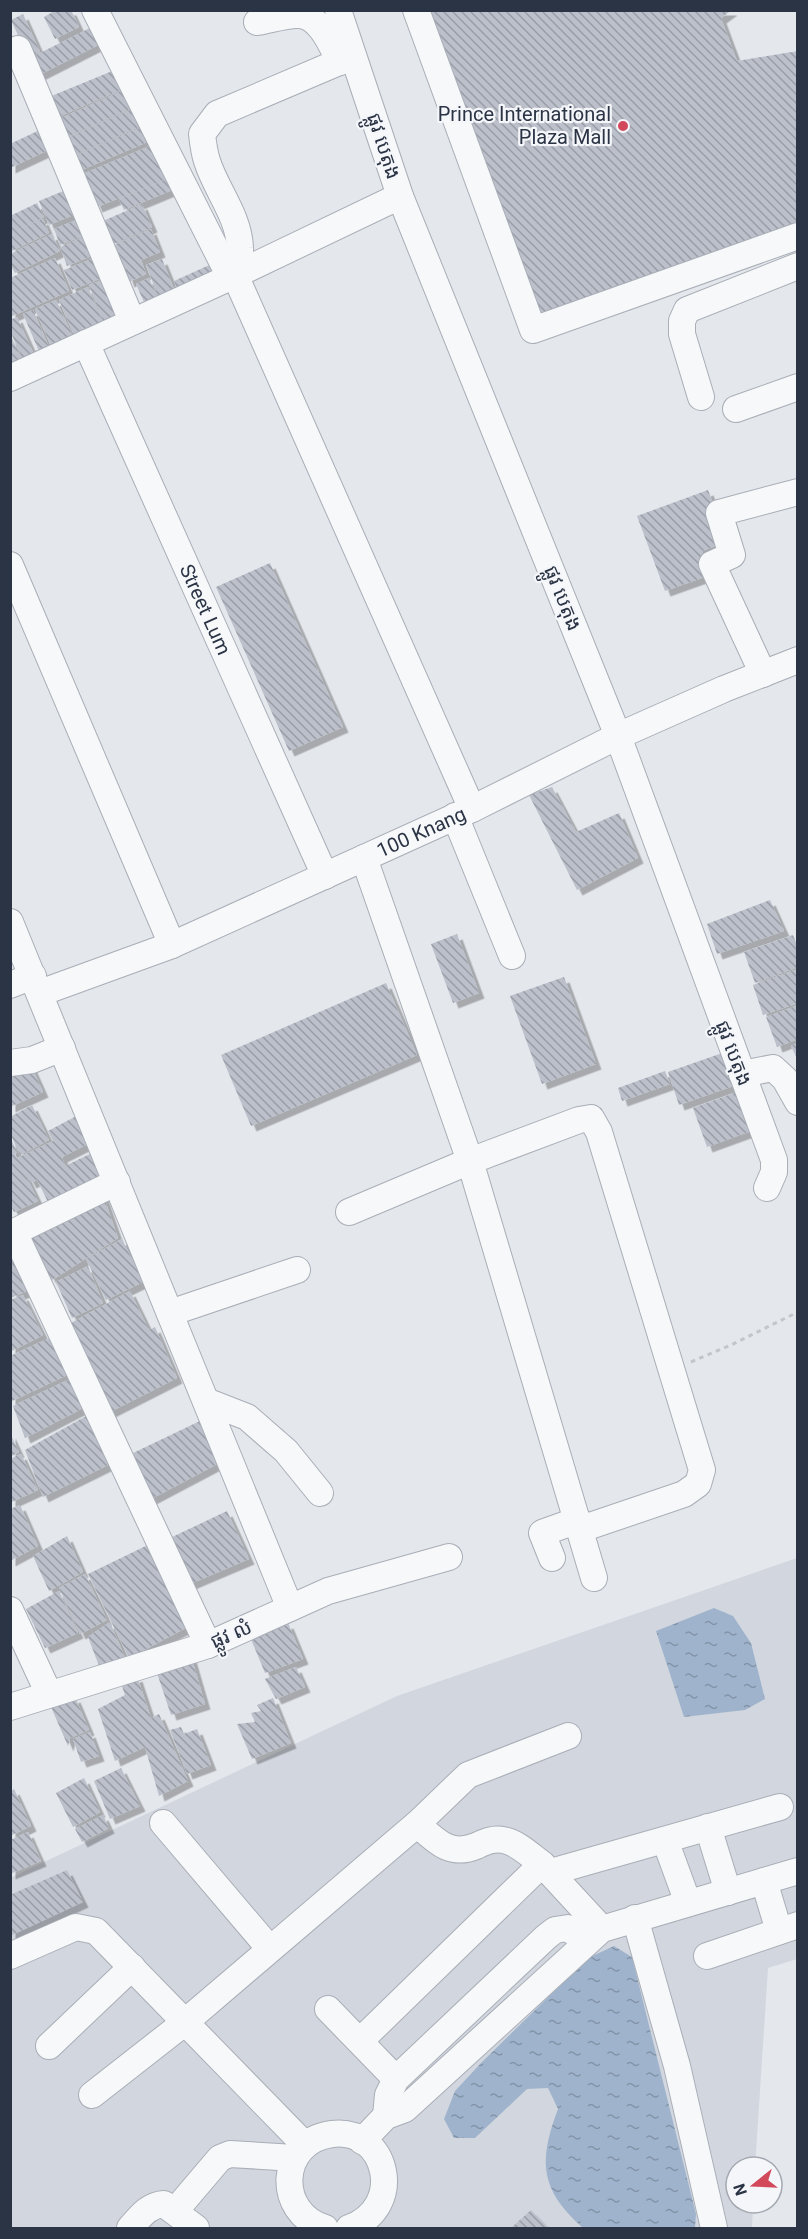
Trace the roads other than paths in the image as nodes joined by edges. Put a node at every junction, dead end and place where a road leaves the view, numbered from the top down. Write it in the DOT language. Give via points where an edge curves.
graph roads {
  1 [pos="95,10"];
  2 [pos="338,10"];
  3 [pos="416,10"];
  4 [pos="257,22"];
  5 [pos="18,49"];
  6 [pos="347,59"];
  7 [pos="400,196"];
  8 [pos="798,236"];
  9 [pos="798,266"];
  10 [pos="233,276"];
  11 [pos="132,321"];
  12 [pos="86,343"];
  13 [pos="10,378"];
  14 [pos="798,387"];
  15 [pos="701,397"];
  16 [pos="736,409"];
  17 [pos="798,492"];
  18 [pos="10,566"];
  19 [pos="798,660"];
  20 [pos="763,674"];
  21 [pos="618,736"];
  22 [pos="464,813"];
  23 [pos="364,858"];
  24 [pos="325,876"];
  25 [pos="10,922"];
  26 [pos="172,945"];
  27 [pos="512,956"];
  28 [pos="28,985"];
  29 [pos="62,1048"];
  30 [pos="10,1063"];
  31 [pos="742,1074"];
  32 [pos="798,1102"];
  33 [pos="470,1161"];
  34 [pos="117,1182"];
  35 [pos="767,1188"];
  36 [pos="349,1212"];
  37 [pos="12,1233"];
  38 [pos="297,1270"];
  39 [pos="170,1313"];
  40 [pos="206,1401"];
  41 [pos="320,1493"];
  42 [pos="580,1524"];
  43 [pos="449,1557"];
  44 [pos="552,1558"];
  45 [pos="594,1578"];
  46 [pos="290,1608"];
  47 [pos="10,1610"];
  48 [pos="208,1645"];
  49 [pos="49,1694"];
  50 [pos="10,1707"];
  51 [pos="568,1736"];
  52 [pos="780,1807"];
  53 [pos="163,1823"];
  54 [pos="417,1824"];
  55 [pos="708,1827"];
  56 [pos="665,1839"];
  57 [pos="547,1868"];
  58 [pos="798,1871"];
  59 [pos="764,1881"];
  60 [pos="729,1892"];
  61 [pos="687,1903"];
  62 [pos="635,1918"];
  63 [pos="788,1928"];
  64 [pos="594,1935"];
  65 [pos="270,1949"];
  66 [pos="10,1956"];
  67 [pos="707,1956"];
  68 [pos="132,1967"];
  69 [pos="328,2009"];
  70 [pos="184,2023"];
  71 [pos="360,2041"];
  72 [pos="49,2046"];
  73 [pos="396,2079"];
  74 [pos="92,2095"];
  75 [pos="386,2116"];
  76 [pos="362,2141"];
  77 [pos="300,2152"];
  78 [pos="175,2211"];
  79 [pos="380,2221"];
  80 [pos="295,2222"];
  81 [pos="130,2229"];
  82 [pos="196,2229"];
  83 [pos="325,2229"];
  84 [pos="349,2229"];
  85 [pos="714,2229"];
  1 -- 10 [label="street"];
  2 -- 6 [label="street, ផ្លូវ បេតុង"];
  3 -- 8 [label="street" via="533,330"];
  4 -- 6 [label="street" via="302,15 319,26"];
  5 -- 11 [label="street"];
  6 -- 7 [label="street, ផ្លូវ បេតុង"];
  6 -- 10 [label="street" via="217,114 202,134 207,163 228,204 239,238"];
  7 -- 10 [label="street"];
  7 -- 21 [label="street, ផ្លូវ បេតុង"];
  9 -- 15 [label="street" via="687,310 681,321 682,334"];
  10 -- 11 [label="street"];
  10 -- 22 [label="street"];
  11 -- 12 [label="street"];
  12 -- 13 [label="street"];
  12 -- 24 [label="street, Street Lum"];
  14 -- 16 [label="street"];
  17 -- 20 [label="street" via="719,513 732,555 712,564"];
  18 -- 26 [label="street"];
  19 -- 20 [label="street, 100 Knang"];
  20 -- 21 [label="street, 100 Knang"];
  21 -- 22 [label="street, 100 Knang"];
  21 -- 31 [label="street, ផ្លូវ បេតុង"];
  22 -- 23 [label="street, 100 Knang"];
  22 -- 27 [label="street"];
  23 -- 24 [label="street, 100 Knang"];
  23 -- 33 [label="street"];
  24 -- 26 [label="street, 100 Knang"];
  25 -- 28 [label="street"];
  26 -- 28 [label="street, 100 Knang"];
  28 -- 29 [label="street"];
  29 -- 30 [label="street" via="32,1060"];
  29 -- 34 [label="street"];
  31 -- 32 [label="street" via="773,1068 785,1079"];
  31 -- 35 [label="street, ផ្លូវ បេតុង" via="774,1160"];
  33 -- 36 [label="street"];
  33 -- 42 [label="street"];
  33 -- 42 [label="street" via="579,1119 591,1118 599,1132 672,1370 702,1470 698,1485 684,1494"];
  34 -- 37 [label="street"];
  34 -- 39 [label="street"];
  37 -- 48 [label="street"];
  38 -- 39 [label="street"];
  39 -- 40 [label="street"];
  40 -- 41 [label="street" via="247,1417 285,1450"];
  40 -- 46 [label="street"];
  42 -- 44 [label="street" via="543,1533"];
  42 -- 45 [label="street"];
  43 -- 46 [label="street, ផ្លូវ លំ" via="328,1591"];
  46 -- 48 [label="street, ផ្លូវ លំ"];
  47 -- 49 [label="street"];
  48 -- 49 [label="street, ផ្លូវ លំ"];
  49 -- 50 [label="street, ផ្លូវ លំ"];
  51 -- 54 [label="street" via="468,1775"];
  52 -- 55 [label="street"];
  53 -- 65 [label="street"];
  54 -- 57 [label="street" via="454,1851 501,1839"];
  54 -- 65 [label="street"];
  55 -- 56 [label="street"];
  55 -- 60 [label="street"];
  56 -- 57 [label="street"];
  56 -- 61 [label="street"];
  57 -- 64 [label="street"];
  57 -- 71 [label="street"];
  58 -- 59 [label="street"];
  59 -- 60 [label="street"];
  59 -- 63 [label="street"];
  60 -- 61 [label="street"];
  61 -- 62 [label="street"];
  62 -- 64 [label="street"];
  62 -- 85 [label="street" via="677,2066"];
  63 -- 67 [label="street"];
  64 -- 73 [label="street" via="568,1928 555,1930"];
  64 -- 75 [label="street" via="405,2109"];
  65 -- 70 [label="street"];
  66 -- 68 [label="street" via="76,1928 96,1931"];
  68 -- 70 [label="street"];
  68 -- 72 [label="street"];
  69 -- 71 [label="street"];
  70 -- 74 [label="street"];
  70 -- 77 [label="street"];
  71 -- 73 [label="street"];
  73 -- 75 [label="street" via="388,2095"];
  75 -- 76 [label="street"];
  76 -- 77 [label="street" via="333,2134 318,2138"];
  76 -- 79 [label="street" via="377,2156 384,2175"];
  77 -- 78 [label="street" via="230,2154 220,2158"];
  77 -- 80 [label="street" via="290,2172"];
  78 -- 81 [label="street" via="164,2204 155,2205"];
  78 -- 82 [label="street"];
  79 -- 84 [label="street"];
  80 -- 83 [label="street"];
}
